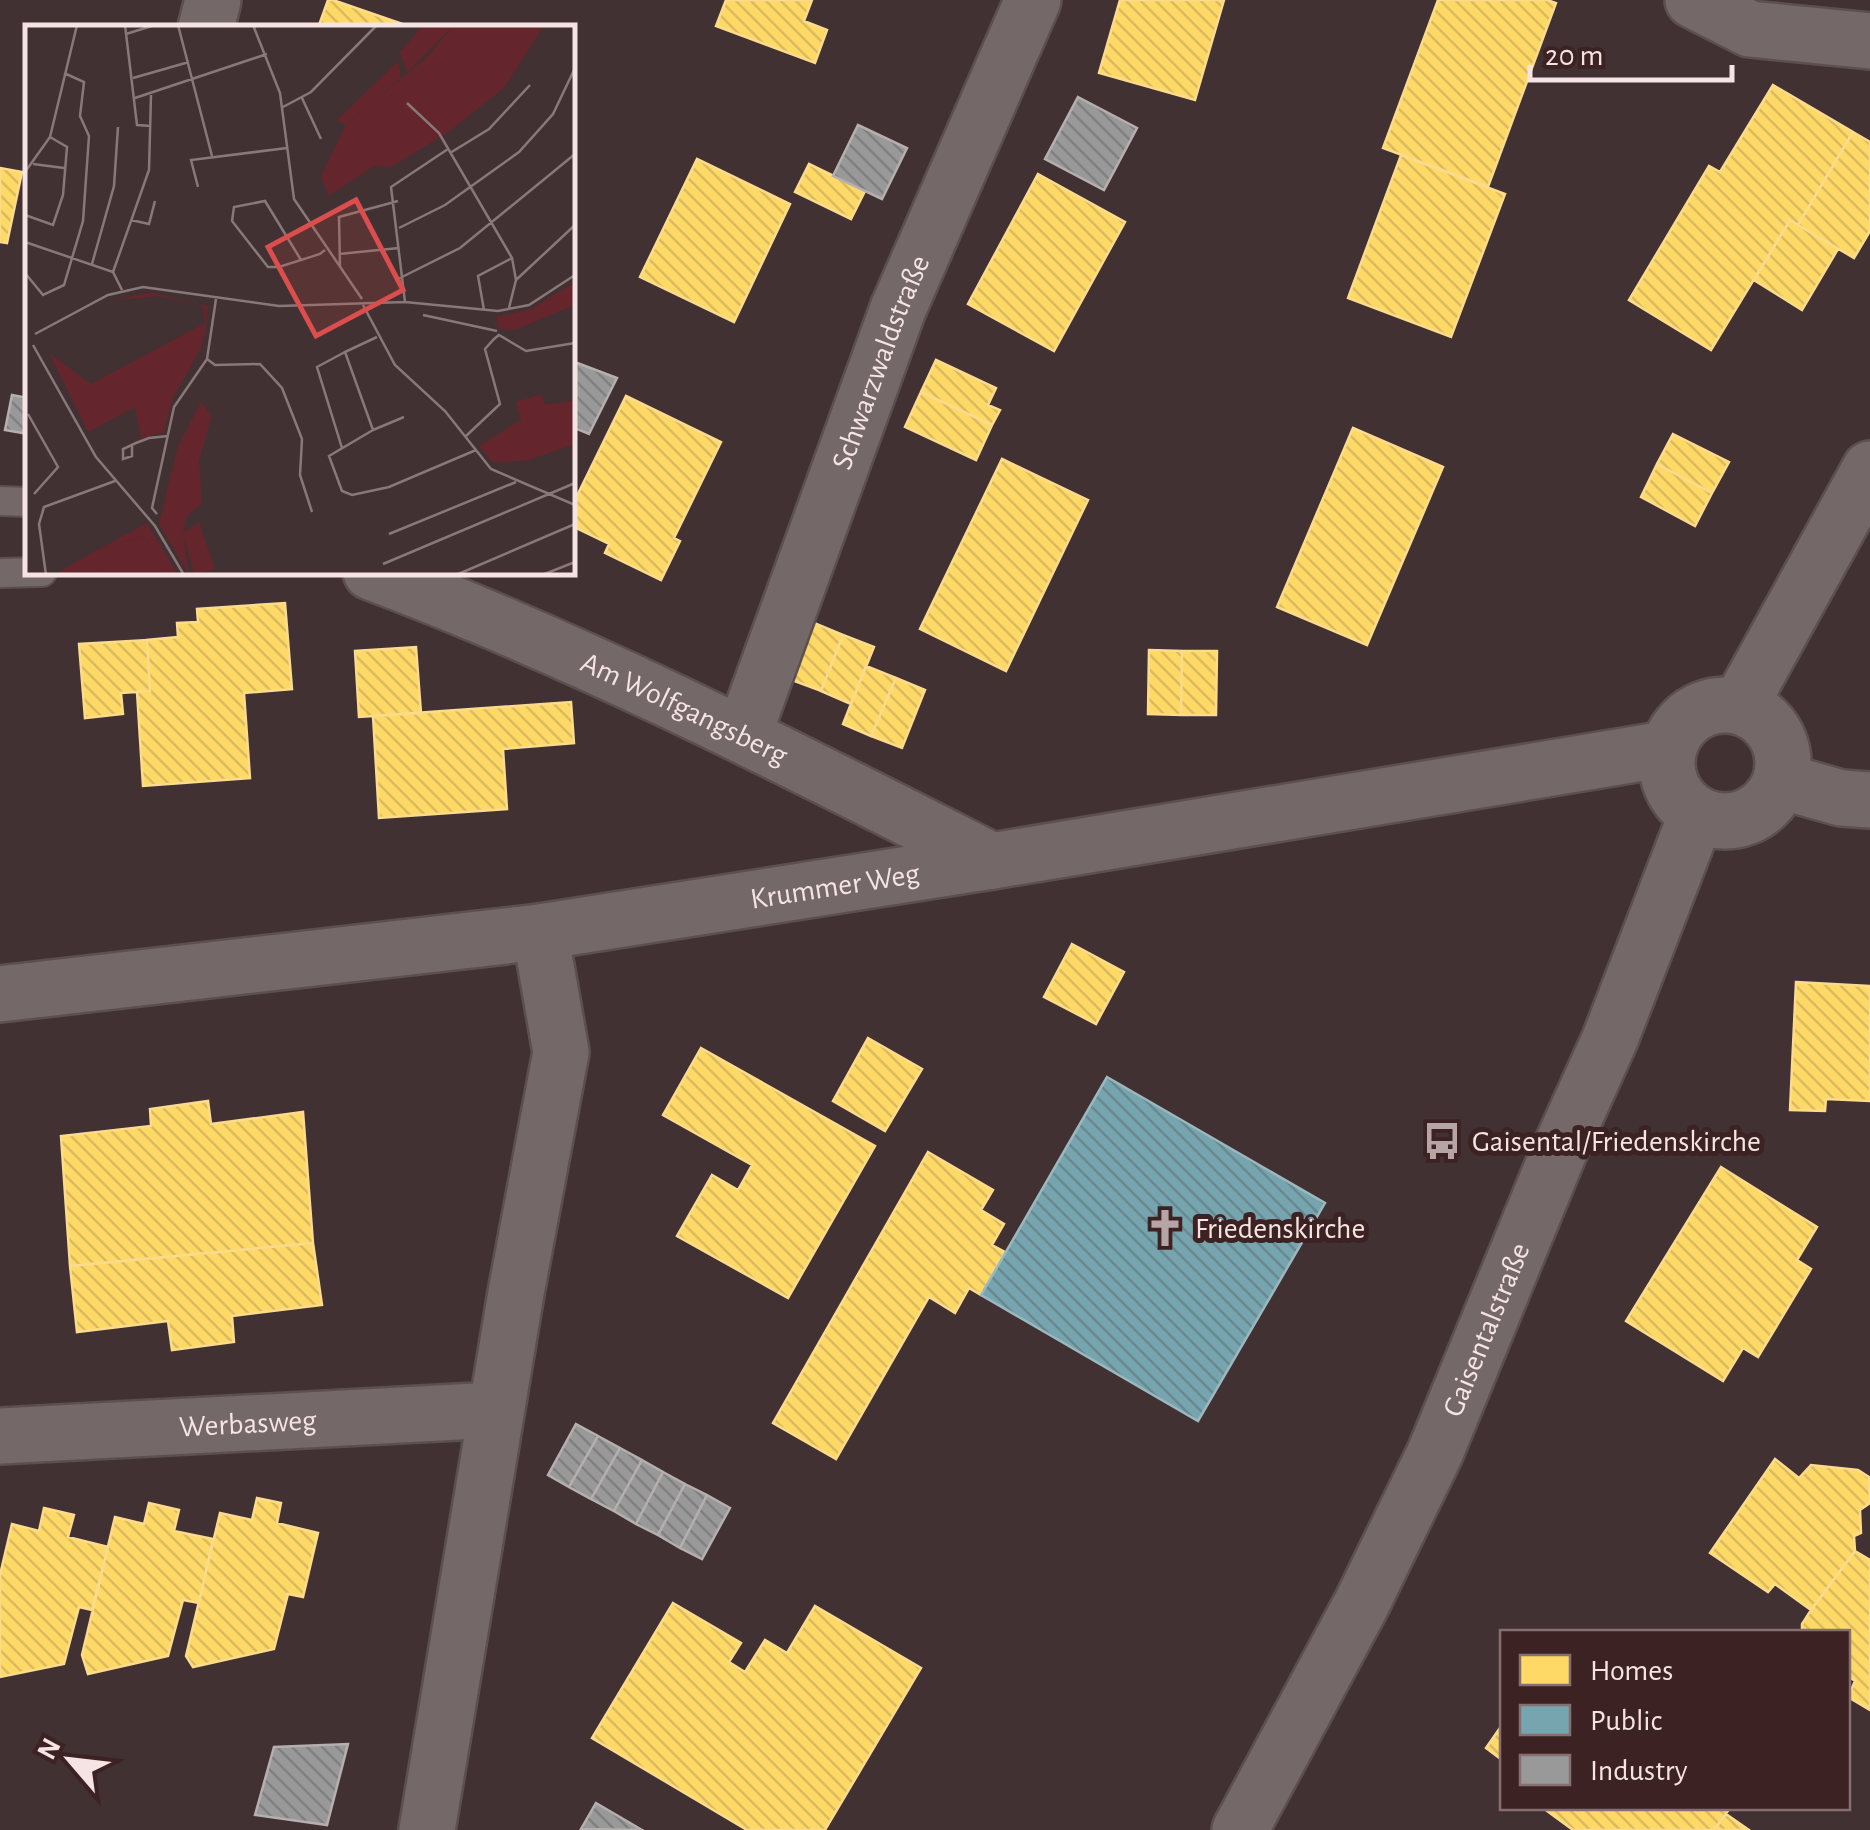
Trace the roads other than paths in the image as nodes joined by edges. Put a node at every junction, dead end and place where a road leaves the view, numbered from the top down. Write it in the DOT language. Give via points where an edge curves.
graph roads {
  1 [pos="213,0"];
  2 [pos="1034,0"];
  3 [pos="1693,0"];
  4 [pos="207,25"];
  5 [pos="1870,41"];
  6 [pos="1870,469"];
  7 [pos="0,501"];
  8 [pos="25,502"];
  9 [pos="25,572"];
  10 [pos="0,573"];
  11 [pos="379,575"];
  12 [pos="1740,706"];
  13 [pos="744,734"];
  14 [pos="1666,748"];
  15 [pos="1781,781"];
  16 [pos="1870,800"];
  17 [pos="1696,814"];
  18 [pos="992,861"];
  19 [pos="540,932"];
  20 [pos="0,994"];
  21 [pos="496,1410"];
  22 [pos="0,1436"];
  23 [pos="427,1830"];
  24 [pos="1240,1830"];
  1 -- 4 [label="street"];
  2 -- 13 [label="street, Schwarzwaldstraße" via="898,309"];
  3 -- 5 [label="street" via="1750,28"];
  6 -- 12 [label="street"];
  7 -- 8 [label="lane"];
  9 -- 10 [label="lane"];
  11 -- 13 [label="street, Am Wolfgangsberg"];
  12 -- 14 [label="street" via="1708,707 1688,718"];
  12 -- 15 [label="street" via="1773,731 1784,760"];
  13 -- 18 [label="street, Am Wolfgangsberg"];
  14 -- 17 [label="street" via="1669,780"];
  14 -- 18 [label="street, Krummer Weg"];
  15 -- 16 [label="street"];
  15 -- 17 [label="street" via="1762,808 1742,819"];
  17 -- 24 [label="street, Gaisentalstraße" via="1610,1039 1435,1453"];
  18 -- 19 [label="street, Krummer Weg"];
  19 -- 20 [label="street, Krummer Weg"];
  19 -- 21 [label="street" via="561,1052"];
  21 -- 22 [label="street, Werbasweg"];
  21 -- 23 [label="street"];
}
